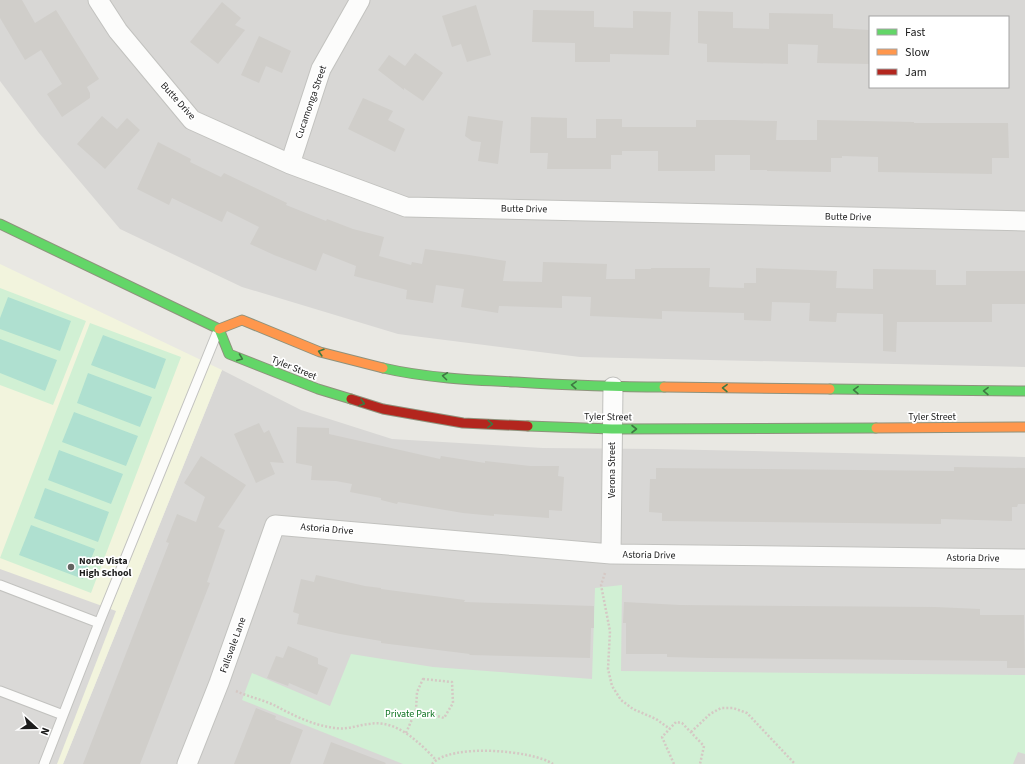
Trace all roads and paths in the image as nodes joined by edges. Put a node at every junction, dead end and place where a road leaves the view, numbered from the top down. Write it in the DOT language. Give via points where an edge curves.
graph roads {
  1 [pos="98,0"];
  2 [pos="360,0"];
  3 [pos="290,164"];
  4 [pos="1025,220"];
  5 [pos="0,224"];
  6 [pos="219,329"];
  7 [pos="613,387"];
  8 [pos="1025,391"];
  9 [pos="1025,428"];
  10 [pos="612,429"];
  11 [pos="275,525"];
  12 [pos="611,554"];
  13 [pos="1025,559"];
  14 [pos="0,586"];
  15 [pos="98,623"];
  16 [pos="219,683"];
  17 [pos="0,691"];
  18 [pos="416,710"];
  19 [pos="63,715"];
  20 [pos="670,729"];
  21 [pos="691,732"];
  22 [pos="406,733"];
  23 [pos="436,760"];
  24 [pos="44,764"];
  25 [pos="187,764"];
  26 [pos="432,764"];
  27 [pos="553,764"];
  28 [pos="674,764"];
  29 [pos="700,764"];
  30 [pos="795,764"];
  1 -- 3 [label="street, Butte Drive" via="118,31 192,120"];
  2 -- 3 [label="street, Cucamonga Street" via="320,69"];
  3 -- 4 [label="street, Butte Drive" via="406,206"];
  5 -- 6 [label="main road"];
  7 -- 6 [label="main road, one-way" via="478,380 397,371 320,352 242,320"];
  6 -- 10 [label="main road, Tyler Street, one-way" via="229,354 318,389 383,409 463,423"];
  6 -- 15 [label="lane"];
  8 -- 7 [label="main road, one-way"];
  7 -- 10 [label="street, Verona Street"];
  10 -- 9 [label="main road, Tyler Street, one-way"];
  10 -- 12 [label="street, Verona Street"];
  11 -- 12 [label="street, Astoria Drive"];
  11 -- 16 [label="street, Fallsvale Lane"];
  12 -- 13 [label="street, Astoria Drive"];
  12 -- 20 [label="path" via="601,585 610,631 608,669 612,686 621,700"];
  14 -- 15 [label="lane"];
  15 -- 19 [label="lane"];
  16 -- 22 [label="path" via="276,706 284,712 337,729 371,723 386,725"];
  16 -- 25 [label="street, Fallsvale Lane"];
  17 -- 19 [label="lane"];
  18 -- 18 [label="path" via="417,692 422,679 452,682 453,703 444,718"];
  18 -- 22 [label="path"];
  19 -- 24 [label="lane"];
  20 -- 21 [label="path" via="676,722 682,723"];
  20 -- 28 [label="path" via="662,737"];
  21 -- 29 [label="path" via="704,746"];
  21 -- 30 [label="path" via="710,714 722,708 733,708 747,713"];
  22 -- 23 [label="path"];
  23 -- 26 [label="path"];
  23 -- 27 [label="path" via="450,754 486,751 532,755"];
}
